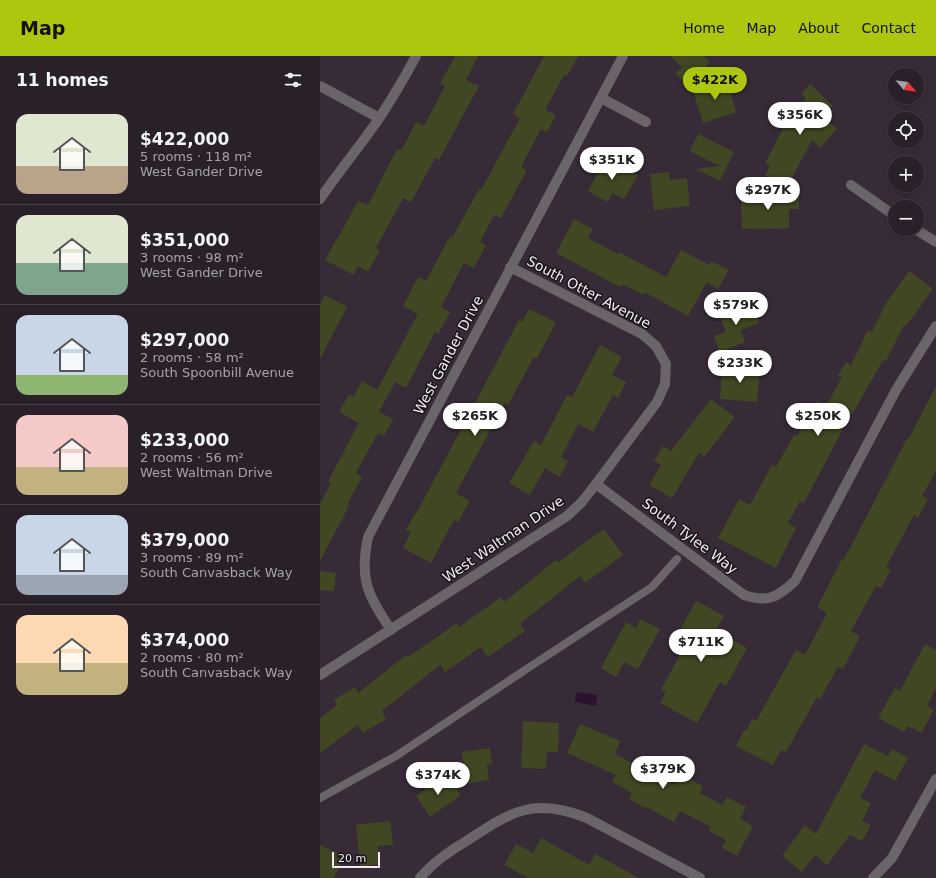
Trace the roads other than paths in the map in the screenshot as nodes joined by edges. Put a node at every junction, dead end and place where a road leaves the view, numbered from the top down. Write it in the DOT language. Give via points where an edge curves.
graph roads {
  1 [pos="416,56"];
  2 [pos="623,56"];
  3 [pos="320,86"];
  4 [pos="601,98"];
  5 [pos="379,118"];
  6 [pos="646,122"];
  7 [pos="851,185"];
  8 [pos="320,199"];
  9 [pos="888,211"];
  10 [pos="924,235"];
  11 [pos="936,242"];
  12 [pos="510,267"];
  13 [pos="936,326"];
  14 [pos="666,364"];
  15 [pos="596,484"];
  16 [pos="677,559"];
  17 [pos="391,630"];
  18 [pos="320,675"];
  19 [pos="936,779"];
  20 [pos="320,798"];
  21 [pos="420,878"];
  22 [pos="700,878"];
  23 [pos="873,878"];
  1 -- 5 [label="street"];
  2 -- 4 [label="street, West Gander Drive"];
  3 -- 5 [label="street"];
  4 -- 6 [label="street"];
  4 -- 12 [label="street, West Gander Drive"];
  5 -- 8 [label="street"];
  7 -- 9 [label="street"];
  10 -- 11 [label="street"];
  12 -- 14 [label="street, South Otter Avenue" via="642,334 656,346"];
  12 -- 17 [label="street, West Gander Drive" via="368,537 364,556 368,592"];
  13 -- 15 [label="street, South Tylee Way" via="896,390 795,581 771,598 756,599 744,595"];
  14 -- 15 [label="street, West Waltman Drive" via="665,384 657,402"];
  15 -- 17 [label="street, West Waltman Drive" via="567,516"];
  16 -- 20 [label="lane" via="652,587 396,756"];
  17 -- 18 [label="street, West Waltman Drive"];
  19 -- 23 [label="street" via="892,858"];
  21 -- 22 [label="street" via="442,857 498,820 514,812 551,808 570,811 587,818"];
}
